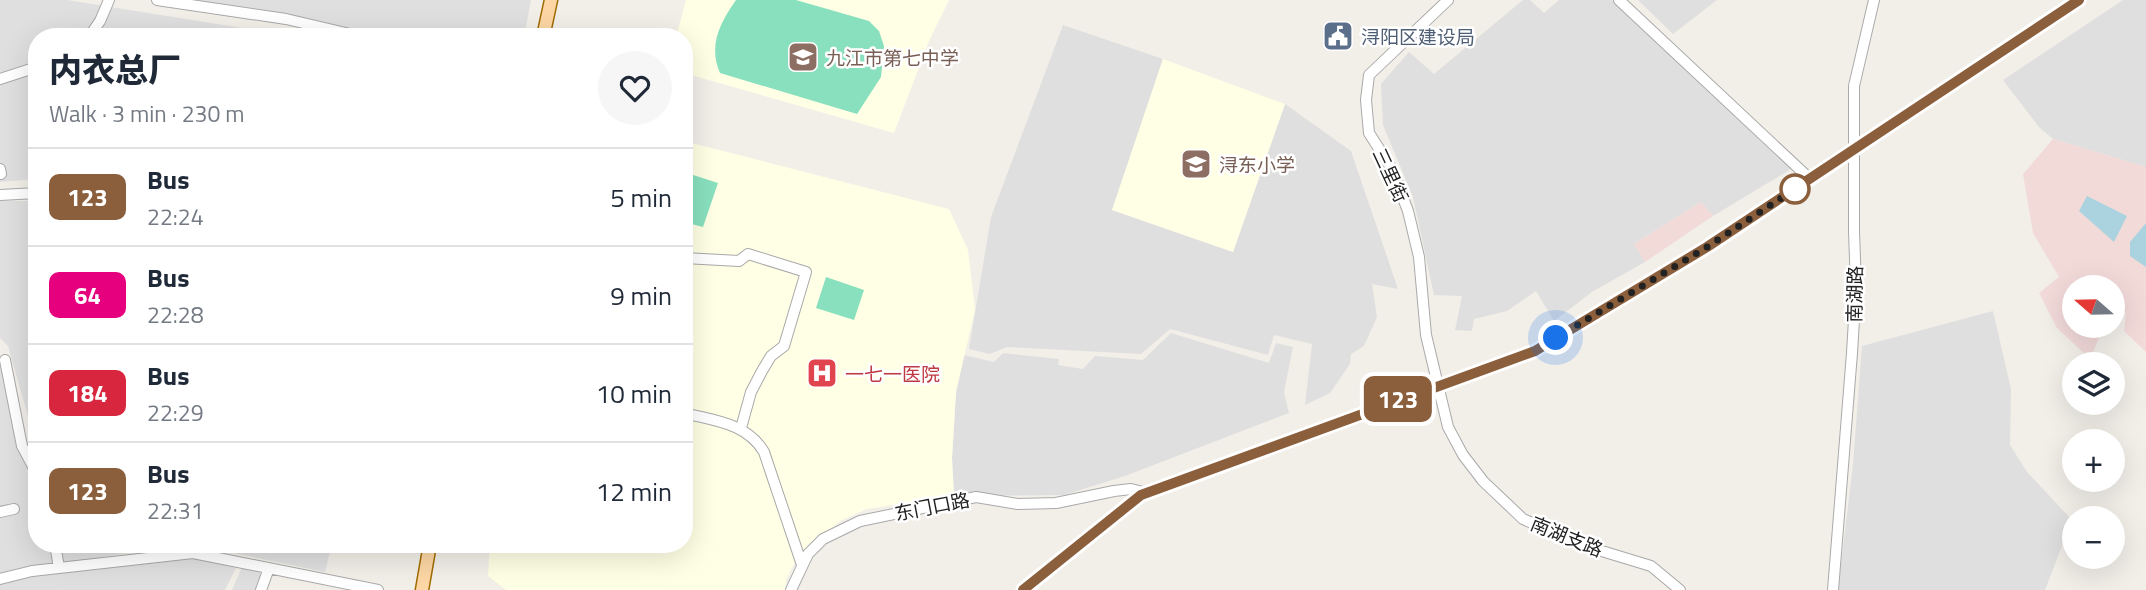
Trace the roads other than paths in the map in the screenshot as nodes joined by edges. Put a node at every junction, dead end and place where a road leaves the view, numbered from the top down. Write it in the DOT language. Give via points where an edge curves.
graph roads {
  1 [pos="109,0"];
  2 [pos="157,0"];
  3 [pos="551,0"];
  4 [pos="1448,0"];
  5 [pos="1619,0"];
  6 [pos="1874,0"];
  7 [pos="2079,0"];
  8 [pos="1438,5"];
  9 [pos="95,28"];
  10 [pos="324,28"];
  11 [pos="545,28"];
  12 [pos="28,70"];
  13 [pos="0,79"];
  14 [pos="1810,179"];
  15 [pos="28,193"];
  16 [pos="0,195"];
  17 [pos="693,258"];
  18 [pos="5,360"];
  19 [pos="1438,384"];
  20 [pos="693,416"];
  21 [pos="741,428"];
  22 [pos="28,457"];
  23 [pos="1147,493"];
  24 [pos="14,509"];
  25 [pos="0,512"];
  26 [pos="56,553"];
  27 [pos="193,553"];
  28 [pos="215,553"];
  29 [pos="428,553"];
  30 [pos="802,565"];
  31 [pos="59,568"];
  32 [pos="269,568"];
  33 [pos="0,579"];
  34 [pos="261,590"];
  35 [pos="378,590"];
  36 [pos="422,590"];
  37 [pos="791,590"];
  38 [pos="1023,590"];
  39 [pos="1681,590"];
  40 [pos="1833,590"];
  1 -- 9 [label="street"];
  2 -- 10 [label="street"];
  3 -- 11 [label="main road"];
  4 -- 8 [label="street, 三里街"];
  5 -- 14 [label="street"];
  6 -- 40 [label="street, 南湖路, bridge" via="1854,86 1856,286"];
  7 -- 14 [label="main road"];
  8 -- 19 [label="street, 三里街" via="1369,75 1366,100 1369,133 1392,169 1408,211"];
  12 -- 13 [label="street"];
  14 -- 19 [label="main road" via="1535,351"];
  15 -- 16 [label="street"];
  17 -- 21 [label="street" via="739,261 748,254 806,272 784,345 771,356 751,391"];
  18 -- 22 [label="street"];
  19 -- 23 [label="main road"];
  19 -- 39 [label="street, 南湖支路" via="1448,428 1463,455 1523,519 1581,545 1651,566"];
  20 -- 21 [label="street"];
  21 -- 30 [label="street" via="756,438 764,452"];
  23 -- 30 [label="street, 东门口路" via="1114,491 1056,503 1018,504 976,497 947,501 841,528 823,539"];
  23 -- 38 [label="main road"];
  24 -- 25 [label="street"];
  26 -- 31 [label="street"];
  27 -- 31 [label="street"];
  28 -- 32 [label="street"];
  29 -- 36 [label="main road"];
  30 -- 37 [label="street, 东门口路"];
  31 -- 33 [label="street"];
  32 -- 34 [label="street"];
  32 -- 35 [label="street"];
}
